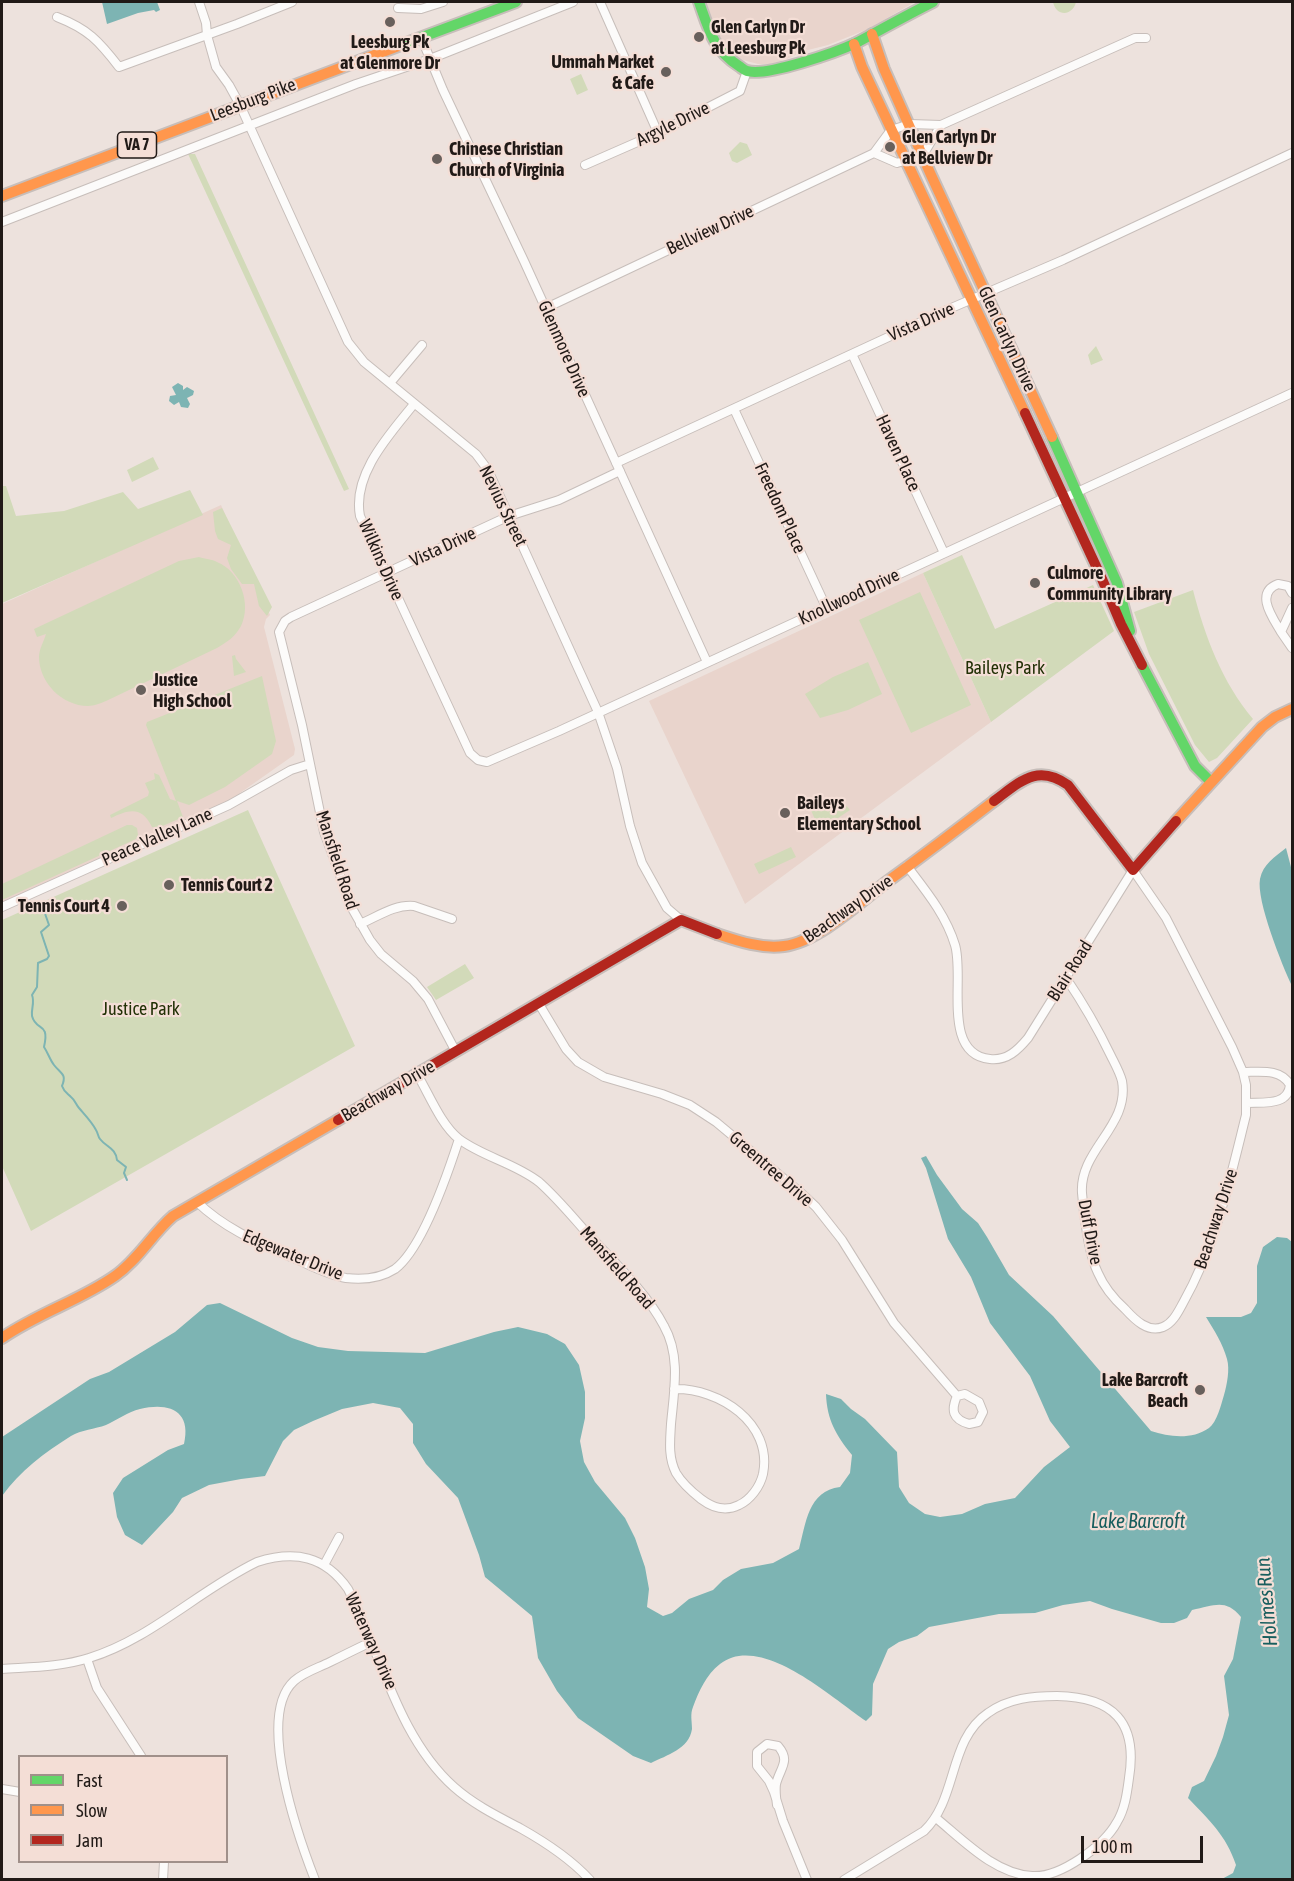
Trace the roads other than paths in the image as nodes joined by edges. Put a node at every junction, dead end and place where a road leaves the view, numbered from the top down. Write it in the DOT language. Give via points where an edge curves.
graph roads {
  1 [pos="199,2"];
  2 [pos="292,2"];
  3 [pos="443,2"];
  4 [pos="516,2"];
  5 [pos="573,2"];
  6 [pos="600,2"];
  7 [pos="699,2"];
  8 [pos="933,2"];
  9 [pos="507,3"];
  10 [pos="398,8"];
  11 [pos="57,17"];
  12 [pos="872,34"];
  13 [pos="207,35"];
  14 [pos="421,37"];
  15 [pos="1146,38"];
  16 [pos="854,44"];
  17 [pos="430,59"];
  18 [pos="747,71"];
  19 [pos="240,105"];
  20 [pos="910,124"];
  21 [pos="941,125"];
  22 [pos="249,126"];
  23 [pos="891,130"];
  24 [pos="658,133"];
  25 [pos="874,153"];
  26 [pos="1293,153"];
  27 [pos="923,155"];
  28 [pos="907,161"];
  29 [pos="585,165"];
  30 [pos="2,196"];
  31 [pos="2,222"];
  32 [pos="986,294"];
  33 [pos="972,300"];
  34 [pos="546,308"];
  35 [pos="422,345"];
  36 [pos="852,354"];
  37 [pos="390,383"];
  38 [pos="1293,393"];
  39 [pos="414,404"];
  40 [pos="734,408"];
  41 [pos="615,463"];
  42 [pos="620,471"];
  43 [pos="1078,492"];
  44 [pos="1064,498"];
  45 [pos="509,516"];
  46 [pos="944,553"];
  47 [pos="387,573"];
  48 [pos="1293,593"];
  49 [pos="826,607"];
  50 [pos="1293,608"];
  51 [pos="1281,633"];
  52 [pos="279,637"];
  53 [pos="1133,646"];
  54 [pos="1293,648"];
  55 [pos="707,662"];
  56 [pos="440,689"];
  57 [pos="1293,709"];
  58 [pos="598,712"];
  59 [pos="310,764"];
  60 [pos="1211,782"];
  61 [pos="907,866"];
  62 [pos="1133,870"];
  63 [pos="2,907"];
  64 [pos="452,919"];
  65 [pos="681,920"];
  66 [pos="360,924"];
  67 [pos="1066,978"];
  68 [pos="539,1004"];
  69 [pos="456,1052"];
  70 [pos="1243,1072"];
  71 [pos="417,1074"];
  72 [pos="1247,1103"];
  73 [pos="459,1139"];
  74 [pos="196,1202"];
  75 [pos="1166,1326"];
  76 [pos="2,1338"];
  77 [pos="674,1389"];
  78 [pos="957,1396"];
  79 [pos="339,1538"];
  80 [pos="324,1565"];
  81 [pos="371,1642"];
  82 [pos="87,1659"];
  83 [pos="2,1669"];
  84 [pos="140,1755"];
  85 [pos="2,1789"];
  86 [pos="18,1792"];
  87 [pos="777,1805"];
  88 [pos="936,1818"];
  89 [pos="164,1863"];
  90 [pos="1043,1878"];
  91 [pos="163,1880"];
  92 [pos="315,1880"];
  93 [pos="590,1880"];
  94 [pos="807,1880"];
  95 [pos="844,1880"];
  1 -- 13 [label="street, Nevius Street"];
  2 -- 13 [label="street"];
  3 -- 10 [label="street" via="421,9"];
  4 -- 9 [label="street, Leesburg Pike / VA 7"];
  5 -- 17 [label="street"];
  6 -- 24 [label="street"];
  7 -- 18 [label="street" via="718,49"];
  8 -- 12 [label="street"];
  9 -- 14 [label="street, Leesburg Pike / VA 7"];
  11 -- 13 [label="street" via="78,25 100,42 119,67"];
  12 -- 16 [label="street"];
  12 -- 20 [label="street, Glen Carlyn Drive"];
  13 -- 19 [label="street, Nevius Street" via="216,67"];
  14 -- 17 [label="street, Glenmore Drive"];
  14 -- 19 [label="street, Leesburg Pike / VA 7"];
  15 -- 21 [label="street" via="1135,38"];
  16 -- 18 [label="street" via="778,70"];
  16 -- 23 [label="street, Glen Carlyn Drive"];
  17 -- 22 [label="street"];
  17 -- 34 [label="street, Glenmore Drive"];
  18 -- 24 [label="street, Argyle Drive" via="740,92"];
  19 -- 22 [label="street, Nevius Street"];
  19 -- 30 [label="street, Leesburg Pike / VA 7"];
  20 -- 21 [label="street"];
  20 -- 23 [label="street"];
  20 -- 27 [label="street, Glen Carlyn Drive"];
  21 -- 27 [label="street"];
  22 -- 31 [label="street"];
  22 -- 37 [label="street, Nevius Street" via="348,342 364,362"];
  23 -- 25 [label="street, Bellview Drive"];
  23 -- 28 [label="street, Glen Carlyn Drive"];
  24 -- 29 [label="street, Argyle Drive"];
  25 -- 28 [label="street" via="897,163"];
  25 -- 34 [label="street, Bellview Drive"];
  26 -- 32 [label="street, Vista Drive"];
  27 -- 28 [label="street"];
  27 -- 32 [label="street, Glen Carlyn Drive"];
  28 -- 33 [label="street, Glen Carlyn Drive"];
  32 -- 33 [label="street, Vista Drive"];
  32 -- 43 [label="street, Glen Carlyn Drive"];
  33 -- 36 [label="street, Vista Drive"];
  33 -- 44 [label="street, Glen Carlyn Drive"];
  34 -- 41 [label="street, Glenmore Drive"];
  35 -- 37 [label="street"];
  36 -- 40 [label="street, Vista Drive"];
  36 -- 46 [label="street, Haven Place"];
  37 -- 39 [label="street, Nevius Street"];
  38 -- 43 [label="street, Knollwood Drive"];
  39 -- 45 [label="street, Nevius Street" via="476,454 488,470"];
  39 -- 47 [label="street, Wilkins Drive" via="379,448 359,497 360,516"];
  40 -- 41 [label="street, Vista Drive"];
  40 -- 49 [label="street, Freedom Place"];
  41 -- 42 [label="street, Glenmore Drive"];
  42 -- 45 [label="street, Vista Drive" via="571,495"];
  42 -- 55 [label="street, Glenmore Drive"];
  43 -- 44 [label="street, Knollwood Drive"];
  43 -- 53 [label="street, Glen Carlyn Drive" via="1117,583"];
  44 -- 46 [label="street, Knollwood Drive"];
  44 -- 53 [label="street, Glen Carlyn Drive"];
  45 -- 47 [label="street, Vista Drive"];
  45 -- 58 [label="street, Nevius Street"];
  46 -- 49 [label="street, Knollwood Drive"];
  47 -- 52 [label="street, Vista Drive" via="291,617 281,626"];
  47 -- 56 [label="street, Wilkins Drive"];
  48 -- 51 [label="street" via="1288,586 1278,584 1268,589 1266,605"];
  49 -- 55 [label="street, Knollwood Drive"];
  50 -- 51 [label="street"];
  51 -- 54 [label="street"];
  52 -- 59 [label="street, Mansfield Road"];
  53 -- 60 [label="street, Glen Carlyn Drive" via="1195,766"];
  55 -- 58 [label="street, Knollwood Drive"];
  56 -- 58 [label="street, Knollwood Drive" via="470,753 483,762"];
  57 -- 60 [label="street, Blair Road" via="1262,727"];
  58 -- 65 [label="street, Nevius Street" via="639,855 667,908"];
  59 -- 63 [label="street, Peace Valley Lane" via="291,770 229,805"];
  59 -- 66 [label="street, Mansfield Road" via="324,832"];
  60 -- 62 [label="street, Blair Road"];
  61 -- 62 [label="street, Beachway Drive" via="1024,779 1038,774 1054,776 1068,785"];
  61 -- 65 [label="street, Beachway Drive" via="813,937 790,946 751,944"];
  61 -- 67 [label="street, Blair Road" via="944,918 955,942 959,966 958,1026 965,1043 978,1056 997,1059 1021,1047"];
  62 -- 67 [label="street, Blair Road"];
  62 -- 70 [label="street, Beachway Drive" via="1166,918"];
  64 -- 66 [label="street" via="408,905"];
  65 -- 68 [label="street, Beachway Drive"];
  66 -- 69 [label="street, Mansfield Road" via="381,954 424,993"];
  67 -- 75 [label="street, Duff Drive" via="1122,1080 1119,1113 1093,1153 1083,1181 1093,1262 1107,1289 1138,1322 1147,1328"];
  68 -- 69 [label="street, Beachway Drive"];
  68 -- 78 [label="street, Greentree Drive" via="578,1062 604,1077 690,1105 716,1122 816,1207 842,1240 894,1323"];
  69 -- 71 [label="street, Beachway Drive"];
  70 -- 72 [label="street, Beachway Drive"];
  70 -- 72 [label="street" via="1279,1074 1290,1085 1281,1100"];
  71 -- 73 [label="street, Mansfield Road" via="447,1126"];
  71 -- 74 [label="street, Beachway Drive"];
  72 -- 75 [label="street, Beachway Drive" via="1215,1233 1191,1288"];
  73 -- 74 [label="street, Edgewater Drive" via="415,1246 396,1268 378,1277 345,1278 316,1268 229,1228"];
  73 -- 77 [label="street, Mansfield Road" via="539,1183 648,1301 666,1329 675,1369"];
  74 -- 76 [label="street, Beachway Drive" via="164,1223 115,1276"];
  77 -- 77 [label="street, Mansfield Road" via="670,1444 677,1475 705,1503 726,1510 737,1506 757,1490 763,1475 759,1438 748,1420 722,1400 688,1388"];
  79 -- 80 [label="street"];
  80 -- 81 [label="street, Waterway Drive" via="348,1589"];
  80 -- 82 [label="street, Waterway Drive" via="298,1556 257,1562 130,1640"];
  81 -- 92 [label="street" via="303,1674 289,1687 281,1706 278,1732 287,1791"];
  81 -- 93 [label="street, Waterway Drive" via="418,1746 440,1773 468,1798 549,1846"];
  82 -- 83 [label="street, Waterway Drive"];
  82 -- 84 [label="street" via="97,1688"];
  85 -- 86 [label="street"];
  87 -- 87 [label="street" via="756,1759 757,1752 767,1744 778,1746 785,1760 777,1784"];
  87 -- 94 [label="street"];
  88 -- 90 [label="street" via="998,1865"];
  88 -- 90 [label="street" via="968,1734 990,1711 1015,1700 1041,1696 1083,1698 1108,1706 1122,1721 1132,1750 1122,1812 1100,1842 1062,1870"];
  88 -- 95 [label="street" via="924,1831"];
  89 -- 91 [label="street"];
}
